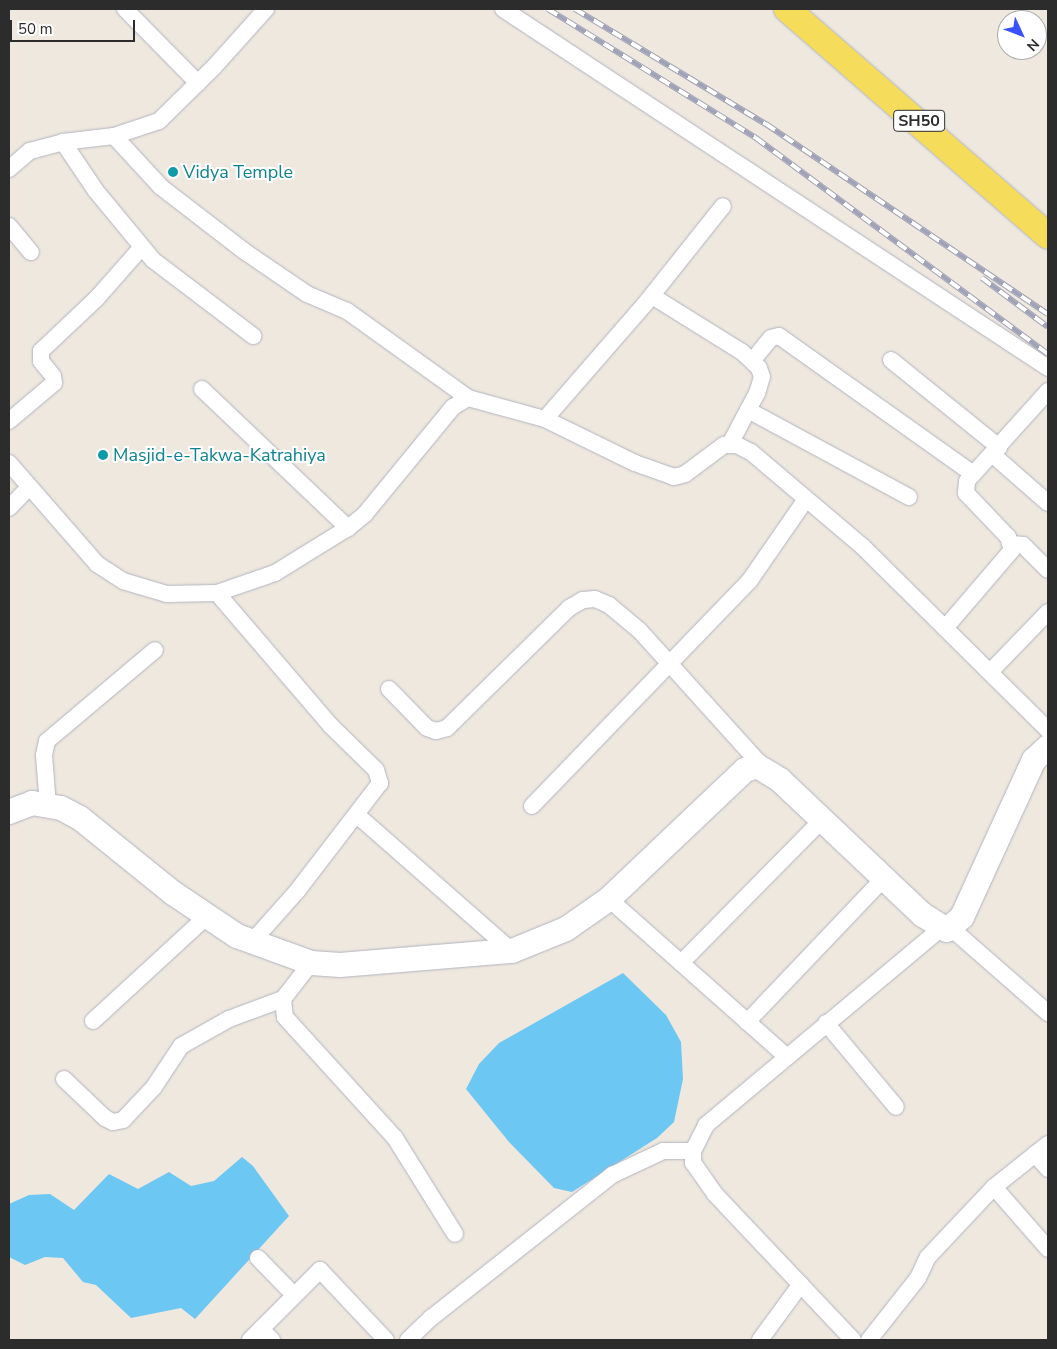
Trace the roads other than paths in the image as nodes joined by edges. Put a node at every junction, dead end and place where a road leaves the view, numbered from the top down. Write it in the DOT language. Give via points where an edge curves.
graph roads {
  1 [pos="125,9"];
  2 [pos="503,9"];
  3 [pos="787,9"];
  4 [pos="259,11"];
  5 [pos="198,83"];
  6 [pos="114,136"];
  7 [pos="63,142"];
  8 [pos="9,169"];
  9 [pos="723,206"];
  10 [pos="9,226"];
  11 [pos="1048,236"];
  12 [pos="141,248"];
  13 [pos="31,252"];
  14 [pos="652,296"];
  15 [pos="253,336"];
  16 [pos="753,360"];
  17 [pos="891,360"];
  18 [pos="1048,368"];
  19 [pos="202,390"];
  20 [pos="1048,391"];
  21 [pos="468,398"];
  22 [pos="748,410"];
  23 [pos="546,420"];
  24 [pos="9,421"];
  25 [pos="730,444"];
  26 [pos="996,450"];
  27 [pos="9,463"];
  28 [pos="973,474"];
  29 [pos="28,488"];
  30 [pos="909,497"];
  31 [pos="806,499"];
  32 [pos="1048,503"];
  33 [pos="9,508"];
  34 [pos="348,528"];
  35 [pos="1012,544"];
  36 [pos="1048,570"];
  37 [pos="217,593"];
  38 [pos="1048,612"];
  39 [pos="946,627"];
  40 [pos="155,650"];
  41 [pos="670,665"];
  42 [pos="990,671"];
  43 [pos="389,690"];
  44 [pos="1048,730"];
  45 [pos="1048,748"];
  46 [pos="763,767"];
  47 [pos="48,806"];
  48 [pos="532,806"];
  49 [pos="9,812"];
  50 [pos="357,815"];
  51 [pos="822,820"];
  52 [pos="884,878"];
  53 [pos="609,899"];
  54 [pos="206,916"];
  55 [pos="946,929"];
  56 [pos="251,943"];
  57 [pos="512,951"];
  58 [pos="311,963"];
  59 [pos="681,963"];
  60 [pos="283,999"];
  61 [pos="1048,1013"];
  62 [pos="93,1021"];
  63 [pos="747,1022"];
  64 [pos="826,1023"];
  65 [pos="786,1056"];
  66 [pos="64,1079"];
  67 [pos="896,1107"];
  68 [pos="1042,1149"];
  69 [pos="692,1150"];
  70 [pos="1048,1169"];
  71 [pos="994,1187"];
  72 [pos="455,1234"];
  73 [pos="1048,1249"];
  74 [pos="258,1258"];
  75 [pos="801,1284"];
  76 [pos="294,1295"];
  77 [pos="261,1336"];
  78 [pos="386,1340"];
  79 [pos="408,1340"];
  80 [pos="760,1340"];
  81 [pos="853,1340"];
  82 [pos="869,1340"];
  1 -- 5 [label="street"];
  2 -- 18 [label="street"];
  3 -- 11 [label="main road, SH50"];
  4 -- 5 [label="street"];
  5 -- 6 [label="street" via="159,121"];
  6 -- 7 [label="street"];
  6 -- 21 [label="street" via="161,187 244,251 307,294 347,311"];
  7 -- 8 [label="street" via="30,151"];
  7 -- 12 [label="street"];
  9 -- 14 [label="street"];
  10 -- 13 [label="street"];
  12 -- 15 [label="street"];
  12 -- 24 [label="street" via="97,298 41,351 41,361 54,382"];
  14 -- 16 [label="street"];
  14 -- 23 [label="street"];
  16 -- 22 [label="street" via="762,377"];
  16 -- 28 [label="street" via="772,338 779,336"];
  17 -- 26 [label="street"];
  19 -- 34 [label="street"];
  20 -- 26 [label="street"];
  21 -- 23 [label="street"];
  21 -- 34 [label="street" via="453,407 365,514"];
  22 -- 25 [label="street"];
  22 -- 30 [label="street"];
  23 -- 25 [label="street" via="635,463 674,477 685,474"];
  25 -- 31 [label="street" via="751,452"];
  26 -- 28 [label="street"];
  26 -- 32 [label="street"];
  27 -- 29 [label="street"];
  28 -- 35 [label="street" via="967,481 966,493"];
  29 -- 33 [label="street"];
  29 -- 37 [label="street" via="98,564 123,581 167,594"];
  31 -- 39 [label="street" via="862,546"];
  31 -- 41 [label="street" via="750,580"];
  34 -- 37 [label="street" via="276,573"];
  35 -- 36 [label="street" via="1023,545"];
  35 -- 39 [label="street" via="1009,555"];
  37 -- 50 [label="street" via="330,725 376,770 380,783"];
  38 -- 42 [label="street"];
  39 -- 42 [label="street"];
  40 -- 47 [label="street" via="48,742 44,755"];
  41 -- 43 [label="street" via="640,631 609,605 595,599 583,600 569,608 447,728 436,731 427,728"];
  41 -- 46 [label="street"];
  41 -- 48 [label="street"];
  42 -- 44 [label="street"];
  45 -- 55 [label="main road" via="1034,760 962,917"];
  46 -- 51 [label="main road"];
  46 -- 53 [label="main road" via="750,766 745,770"];
  47 -- 49 [label="main road" via="32,803"];
  47 -- 54 [label="main road" via="61,808 80,818"];
  50 -- 56 [label="street"];
  50 -- 57 [label="street"];
  51 -- 52 [label="main road"];
  51 -- 59 [label="street"];
  52 -- 55 [label="main road"];
  52 -- 63 [label="street"];
  53 -- 57 [label="main road" via="566,929"];
  53 -- 59 [label="street"];
  54 -- 56 [label="main road"];
  54 -- 62 [label="street"];
  55 -- 61 [label="street"];
  55 -- 64 [label="street"];
  56 -- 58 [label="main road"];
  57 -- 58 [label="main road" via="340,965"];
  58 -- 60 [label="street"];
  59 -- 63 [label="street"];
  60 -- 66 [label="street" via="229,1020 181,1046 154,1087 123,1120 113,1122 105,1118"];
  60 -- 72 [label="street" via="285,1017 395,1138"];
  63 -- 65 [label="street"];
  64 -- 65 [label="street"];
  64 -- 67 [label="street"];
  65 -- 69 [label="street" via="706,1125"];
  68 -- 70 [label="street"];
  68 -- 71 [label="street"];
  69 -- 75 [label="street" via="693,1163 699,1174"];
  69 -- 79 [label="street" via="663,1151 612,1175 431,1318"];
  71 -- 73 [label="street"];
  71 -- 82 [label="street" via="928,1257 918,1278"];
  74 -- 76 [label="street"];
  75 -- 80 [label="street"];
  75 -- 81 [label="street"];
  76 -- 77 [label="street"];
  76 -- 78 [label="street" via="320,1270"];
}
